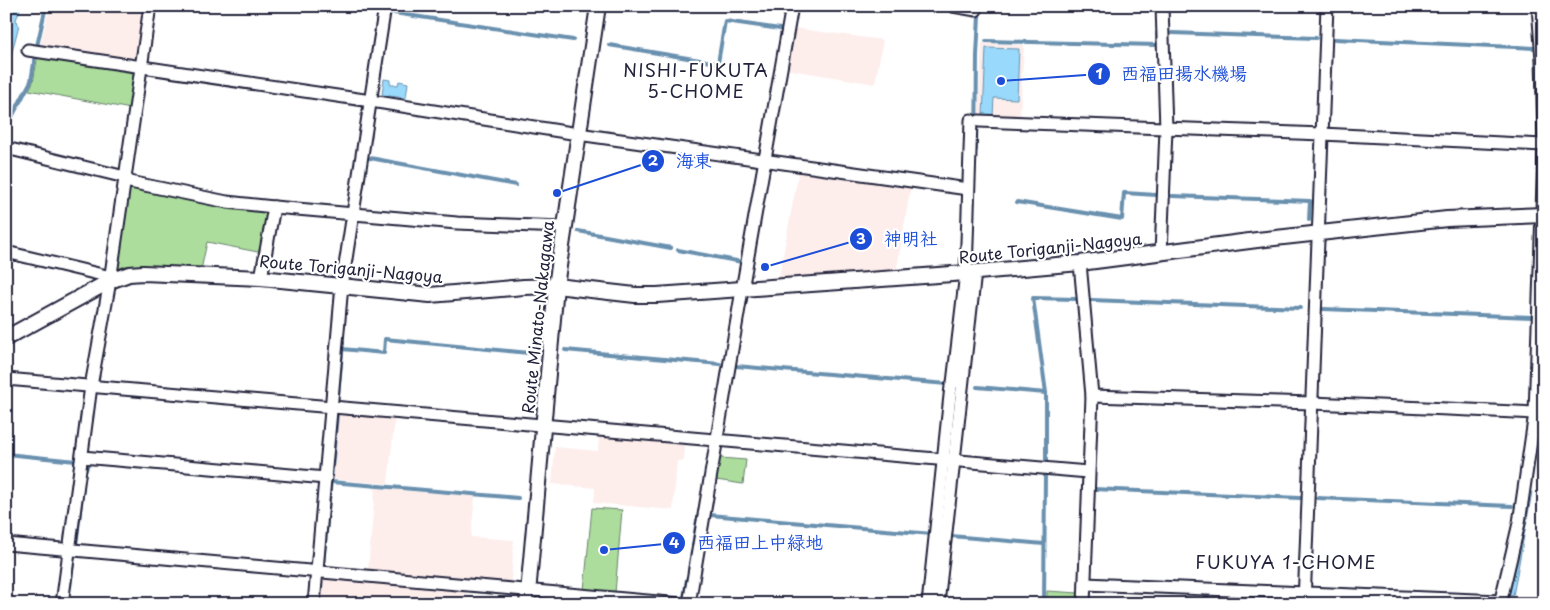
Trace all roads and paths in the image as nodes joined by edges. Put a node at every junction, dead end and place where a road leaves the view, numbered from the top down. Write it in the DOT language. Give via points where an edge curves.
graph roads {
  1 [pos="150,6"];
  2 [pos="385,6"];
  3 [pos="598,6"];
  4 [pos="792,6"];
  5 [pos="953,6"];
  6 [pos="1162,6"];
  7 [pos="1327,6"];
  8 [pos="1538,6"];
  9 [pos="976,10"];
  10 [pos="28,50"];
  11 [pos="142,66"];
  12 [pos="371,101"];
  13 [pos="1166,129"];
  14 [pos="578,134"];
  15 [pos="1322,134"];
  16 [pos="1544,137"];
  17 [pos="1544,145"];
  18 [pos="6,148"];
  19 [pos="1544,153"];
  20 [pos="765,160"];
  21 [pos="125,177"];
  22 [pos="968,189"];
  23 [pos="274,207"];
  24 [pos="353,212"];
  25 [pos="1543,215"];
  26 [pos="564,227"];
  27 [pos="1319,233"];
  28 [pos="6,252"];
  29 [pos="1161,254"];
  30 [pos="1080,263"];
  31 [pos="970,273"];
  32 [pos="261,278"];
  33 [pos="111,279"];
  34 [pos="342,285"];
  35 [pos="556,286"];
  36 [pos="742,290"];
  37 [pos="6,338"];
  38 [pos="6,379"];
  39 [pos="91,386"];
  40 [pos="1092,396"];
  41 [pos="1312,403"];
  42 [pos="332,407"];
  43 [pos="1535,413"];
  44 [pos="543,426"];
  45 [pos="717,440"];
  46 [pos="82,457"];
  47 [pos="949,460"];
  48 [pos="1088,472"];
  49 [pos="326,478"];
  50 [pos="6,544"];
  51 [pos="70,550"];
  52 [pos="317,572"];
  53 [pos="1085,584"];
  54 [pos="527,598"];
  55 [pos="1305,598"];
  56 [pos="1501,602"];
  57 [pos="62,604"];
  58 [pos="314,604"];
  59 [pos="681,604"];
  60 [pos="689,604"];
  61 [pos="928,604"];
  62 [pos="938,604"];
  63 [pos="1084,604"];
  1 -- 11 [label="street"];
  2 -- 12 [label="street"];
  3 -- 14 [label="main road, Route Minato-Nakagawa"];
  4 -- 20 [label="street"];
  5 -- 9 [label="street"];
  6 -- 13 [label="street"];
  7 -- 15 [label="street"];
  8 -- 16 [label="street"];
  10 -- 11 [label="street"];
  11 -- 12 [label="street"];
  11 -- 21 [label="street"];
  12 -- 14 [label="street"];
  12 -- 24 [label="street"];
  13 -- 15 [label="street"];
  13 -- 22 [label="street" via="975,121"];
  13 -- 29 [label="street"];
  14 -- 20 [label="street"];
  14 -- 26 [label="main road, Route Minato-Nakagawa"];
  15 -- 17 [label="street"];
  15 -- 27 [label="street"];
  18 -- 21 [label="street"];
  19 -- 25 [label="street"];
  20 -- 22 [label="street"];
  20 -- 36 [label="street"];
  21 -- 23 [label="street" via="130,182 227,202"];
  21 -- 33 [label="street"];
  22 -- 31 [label="street"];
  23 -- 24 [label="street"];
  23 -- 32 [label="street"];
  24 -- 26 [label="street" via="457,223"];
  24 -- 34 [label="street"];
  25 -- 27 [label="main road, Route Toriganji-Nagoya" via="1446,219"];
  25 -- 43 [label="street"];
  26 -- 35 [label="main road, Route Minato-Nakagawa"];
  27 -- 29 [label="main road, Route Toriganji-Nagoya"];
  27 -- 41 [label="street"];
  28 -- 33 [label="street"];
  29 -- 30 [label="main road, Route Toriganji-Nagoya"];
  30 -- 31 [label="main road, Route Toriganji-Nagoya"];
  30 -- 40 [label="street"];
  31 -- 36 [label="main road, Route Toriganji-Nagoya"];
  31 -- 47 [label="street"];
  32 -- 33 [label="main road, Route Toriganji-Nagoya" via="143,272"];
  32 -- 34 [label="main road, Route Toriganji-Nagoya"];
  33 -- 37 [label="main road, Route Toriganji-Nagoya"];
  33 -- 39 [label="street"];
  34 -- 35 [label="main road, Route Toriganji-Nagoya" via="430,295"];
  34 -- 42 [label="street"];
  35 -- 36 [label="main road, Route Toriganji-Nagoya" via="635,295"];
  35 -- 44 [label="main road, Route Minato-Nakagawa"];
  36 -- 45 [label="street"];
  38 -- 39 [label="street"];
  39 -- 42 [label="street"];
  39 -- 46 [label="street"];
  40 -- 41 [label="street"];
  40 -- 48 [label="street"];
  41 -- 43 [label="street"];
  41 -- 55 [label="street"];
  42 -- 44 [label="street"];
  42 -- 49 [label="street"];
  43 -- 56 [label="street" via="1519,523"];
  44 -- 45 [label="street"];
  44 -- 54 [label="main road, Route Minato-Nakagawa"];
  45 -- 47 [label="street"];
  45 -- 60 [label="street"];
  46 -- 49 [label="street"];
  46 -- 51 [label="street"];
  47 -- 48 [label="street"];
  47 -- 61 [label="street"];
  47 -- 62 [label="street"];
  48 -- 53 [label="street"];
  49 -- 52 [label="street"];
  50 -- 51 [label="street"];
  51 -- 52 [label="street"];
  51 -- 57 [label="street"];
  52 -- 54 [label="street"];
  52 -- 58 [label="street"];
  53 -- 55 [label="street"];
  53 -- 63 [label="street"];
  54 -- 59 [label="street"];
  55 -- 56 [label="street"];
}
